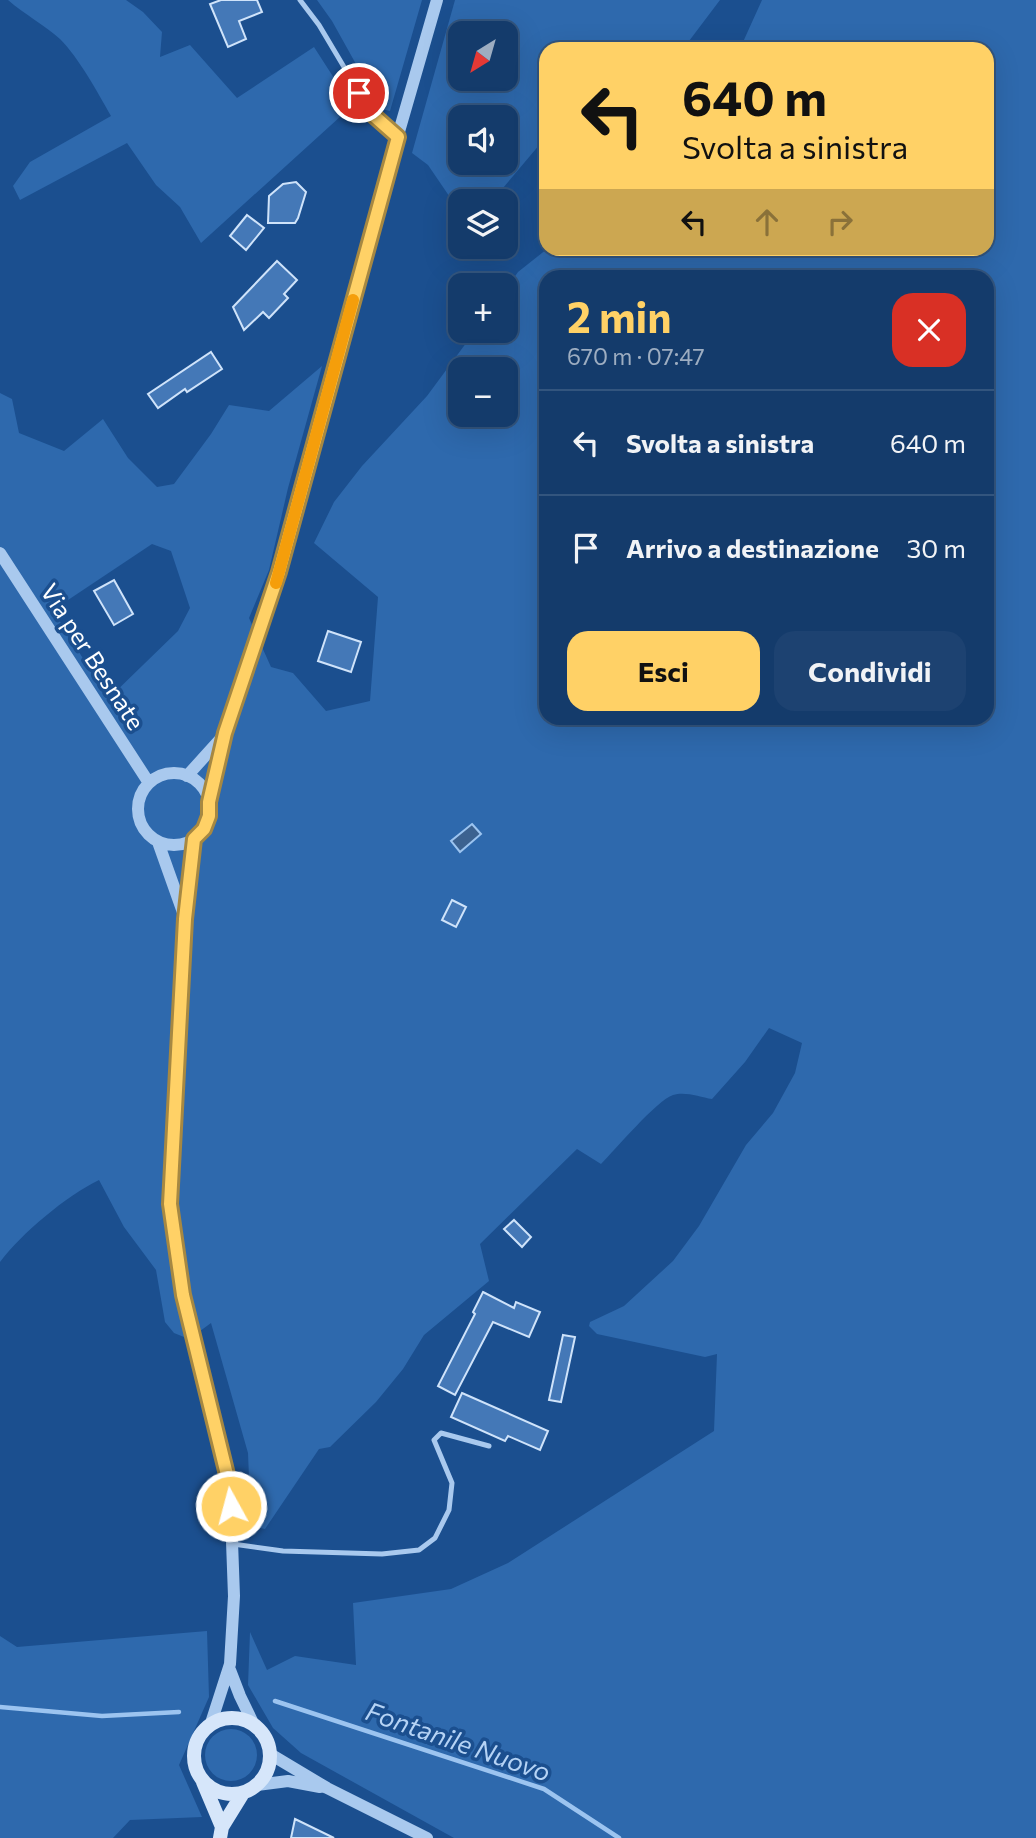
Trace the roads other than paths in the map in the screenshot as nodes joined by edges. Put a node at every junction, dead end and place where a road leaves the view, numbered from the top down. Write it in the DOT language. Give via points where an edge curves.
graph roads {
  1 [pos="300,0"];
  2 [pos="437,0"];
  3 [pos="398,137"];
  4 [pos="0,553"];
  5 [pos="225,733"];
  6 [pos="187,776"];
  7 [pos="149,783"];
  8 [pos="209,802"];
  9 [pos="194,839"];
  10 [pos="158,842"];
  11 [pos="185,919"];
  12 [pos="489,1446"];
  13 [pos="232,1544"];
  14 [pos="230,1670"];
  15 [pos="211,1724"];
  16 [pos="254,1725"];
  17 [pos="270,1754"];
  18 [pos="203,1781"];
  19 [pos="327,1788"];
  20 [pos="250,1789"];
  21 [pos="221,1833"];
  22 [pos="427,1838"];
  1 -- 3 [label="lane" via="372,114"];
  2 -- 3 [label="street"];
  3 -- 5 [label="street" via="279,572"];
  4 -- 7 [label="street, Via per Besnate"];
  5 -- 6 [label="street"];
  5 -- 8 [label="street"];
  6 -- 7 [label="street" via="173,773"];
  6 -- 8 [label="street" via="205,791"];
  7 -- 10 [label="street" via="142,792 138,815"];
  8 -- 9 [label="street" via="204,829"];
  9 -- 10 [label="street" via="176,845"];
  9 -- 11 [label="street"];
  10 -- 11 [label="street"];
  11 -- 13 [label="street" via="170,1204 183,1295 230,1487"];
  12 -- 13 [label="lane" via="441,1433 434,1440 452,1483 449,1510 435,1538 419,1550 382,1554"];
  13 -- 14 [label="street"];
  14 -- 15 [label="street"];
  14 -- 16 [label="street"];
  15 -- 16 [label="main road" via="233,1717"];
  15 -- 18 [label="main road" via="194,1750"];
  16 -- 17 [label="main road" via="263,1733"];
  17 -- 19 [label="street"];
  17 -- 20 [label="main road" via="264,1777"];
  18 -- 20 [label="main road" via="229,1794"];
  18 -- 21 [label="main road"];
  19 -- 20 [label="street" via="288,1781"];
  19 -- 22 [label="street"];
  20 -- 21 [label="main road"];
}
